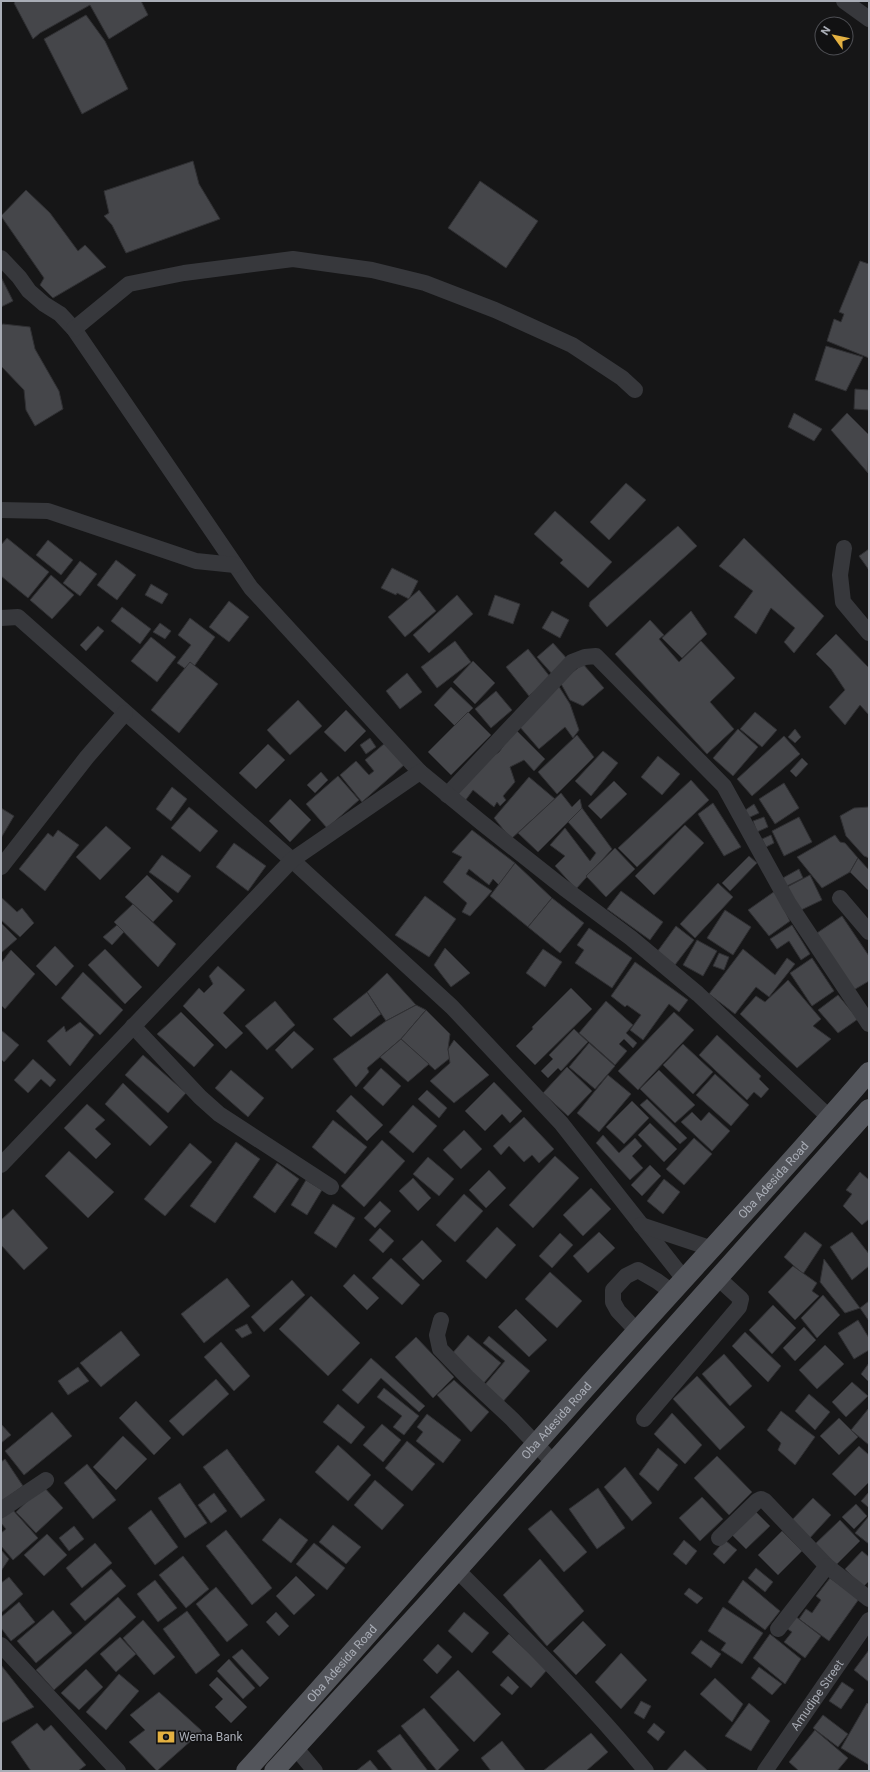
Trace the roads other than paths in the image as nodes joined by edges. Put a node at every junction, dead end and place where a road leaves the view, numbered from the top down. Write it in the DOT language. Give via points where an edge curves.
graph roads {
  1 [pos="844,1"];
  2 [pos="869,19"];
  3 [pos="1,258"];
  4 [pos="74,329"];
  5 [pos="635,390"];
  6 [pos="1,510"];
  7 [pos="844,548"];
  8 [pos="235,565"];
  9 [pos="1,618"];
  10 [pos="869,634"];
  11 [pos="126,713"];
  12 [pos="420,772"];
  13 [pos="447,795"];
  14 [pos="292,860"];
  15 [pos="1,867"];
  16 [pos="840,898"];
  17 [pos="869,932"];
  18 [pos="869,1024"];
  19 [pos="133,1026"];
  20 [pos="869,1072"];
  21 [pos="868,1111"];
  22 [pos="830,1118"];
  23 [pos="1,1166"];
  24 [pos="332,1187"];
  25 [pos="641,1225"];
  26 [pos="713,1249"];
  27 [pos="718,1278"];
  28 [pos="678,1286"];
  29 [pos="442,1320"];
  30 [pos="637,1331"];
  31 [pos="644,1420"];
  32 [pos="536,1444"];
  33 [pos="552,1462"];
  34 [pos="46,1480"];
  35 [pos="1,1510"];
  36 [pos="719,1538"];
  37 [pos="827,1566"];
  38 [pos="457,1570"];
  39 [pos="869,1599"];
  40 [pos="869,1620"];
  41 [pos="778,1629"];
  42 [pos="1,1645"];
  43 [pos="295,1747"];
  44 [pos="118,1771"];
  45 [pos="246,1771"];
  46 [pos="274,1771"];
  47 [pos="315,1771"];
  48 [pos="646,1771"];
  49 [pos="765,1771"];
  1 -- 2 [label="street"];
  3 -- 4 [label="street" via="29,291 60,314"];
  4 -- 5 [label="street" via="129,284 184,273 293,259 372,270 425,283 488,307 572,345 622,378"];
  4 -- 8 [label="street"];
  6 -- 8 [label="street" via="48,512 196,561"];
  7 -- 10 [label="street" via="840,575 843,602"];
  8 -- 12 [label="street" via="251,588"];
  9 -- 11 [label="street" via="18,617"];
  11 -- 14 [label="street"];
  11 -- 15 [label="street" via="87,757"];
  12 -- 13 [label="street"];
  12 -- 14 [label="street"];
  13 -- 18 [label="street" via="572,662 596,656 724,786 789,904"];
  13 -- 22 [label="street" via="558,884 631,938 698,994"];
  14 -- 19 [label="street"];
  14 -- 25 [label="street" via="452,1007 507,1063 561,1123"];
  16 -- 17 [label="street"];
  19 -- 23 [label="street"];
  19 -- 24 [label="street" via="200,1097 220,1114"];
  20 -- 22 [label="main road, Oba Adesida Road"];
  21 -- 27 [label="main road, Oba Adesida Road"];
  22 -- 26 [label="main road, Oba Adesida Road"];
  25 -- 26 [label="street"];
  25 -- 28 [label="street"];
  26 -- 28 [label="main road, Oba Adesida Road"];
  27 -- 31 [label="street" via="741,1299 739,1307"];
  27 -- 33 [label="main road, Oba Adesida Road"];
  28 -- 30 [label="main road, Oba Adesida Road"];
  28 -- 30 [label="street" via="657,1281 638,1270 626,1276 613,1290 613,1302 618,1311"];
  29 -- 32 [label="street" via="437,1334 440,1349"];
  30 -- 32 [label="main road, Oba Adesida Road"];
  32 -- 33 [label="street"];
  32 -- 45 [label="main road, Oba Adesida Road"];
  33 -- 38 [label="main road, Oba Adesida Road"];
  34 -- 35 [label="street"];
  36 -- 37 [label="street" via="761,1499 770,1505"];
  37 -- 39 [label="street"];
  37 -- 41 [label="street"];
  38 -- 43 [label="main road, Oba Adesida Road"];
  38 -- 48 [label="street" via="553,1666"];
  40 -- 49 [label="street, Amudipe Street"];
  42 -- 44 [label="street"];
  43 -- 46 [label="main road, Oba Adesida Road"];
  43 -- 47 [label="street"];
}
